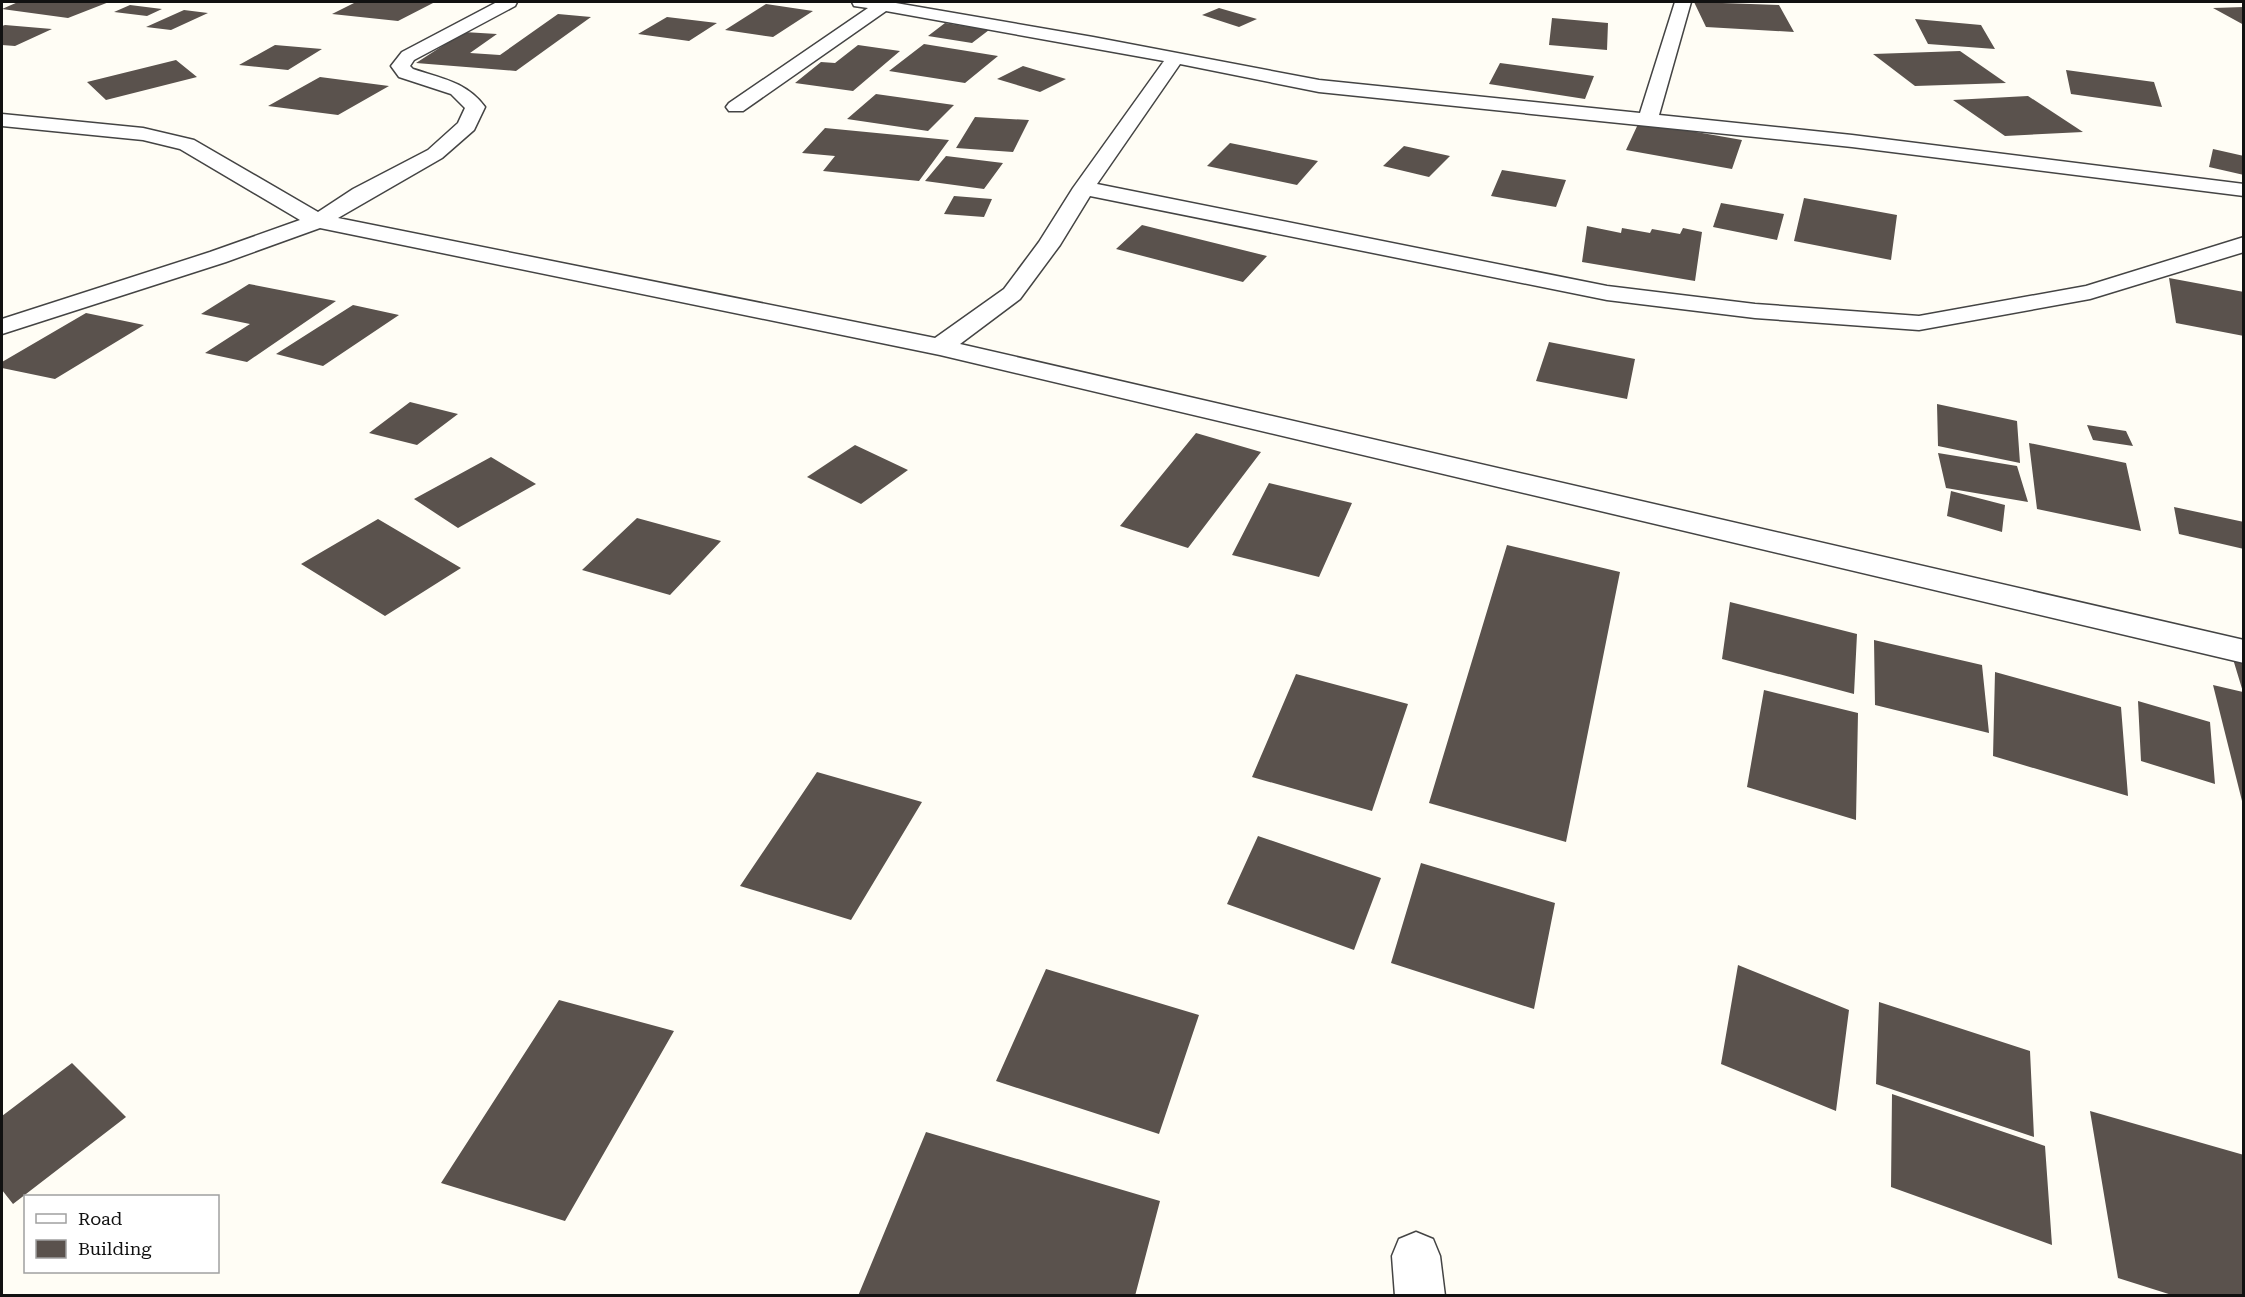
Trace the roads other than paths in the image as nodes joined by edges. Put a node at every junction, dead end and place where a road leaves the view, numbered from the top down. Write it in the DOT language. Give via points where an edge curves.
graph roads {
  1 [pos="509,2"];
  2 [pos="860,2"];
  3 [pos="1683,2"];
  4 [pos="884,5"];
  5 [pos="1175,59"];
  6 [pos="736,106"];
  7 [pos="2,120"];
  8 [pos="1648,120"];
  9 [pos="1084,188"];
  10 [pos="2244,190"];
  11 [pos="318,221"];
  12 [pos="2244,244"];
  13 [pos="2,327"];
  14 [pos="940,347"];
  15 [pos="2244,652"];
  1 -- 11 [label="street" via="408,56 400,66 406,73 458,90 475,107 468,126 435,154"];
  2 -- 4 [label="street"];
  3 -- 8 [label="street"];
  4 -- 5 [label="street"];
  4 -- 6 [label="street"];
  5 -- 8 [label="street" via="1319,86"];
  5 -- 9 [label="street"];
  7 -- 11 [label="street" via="142,134 187,144"];
  8 -- 10 [label="street"];
  9 -- 12 [label="street" via="1607,293 1755,311 1919,323 2090,292"];
  9 -- 14 [label="street" via="1012,294"];
  11 -- 13 [label="street"];
  11 -- 14 [label="street"];
  14 -- 15 [label="street"];
}
